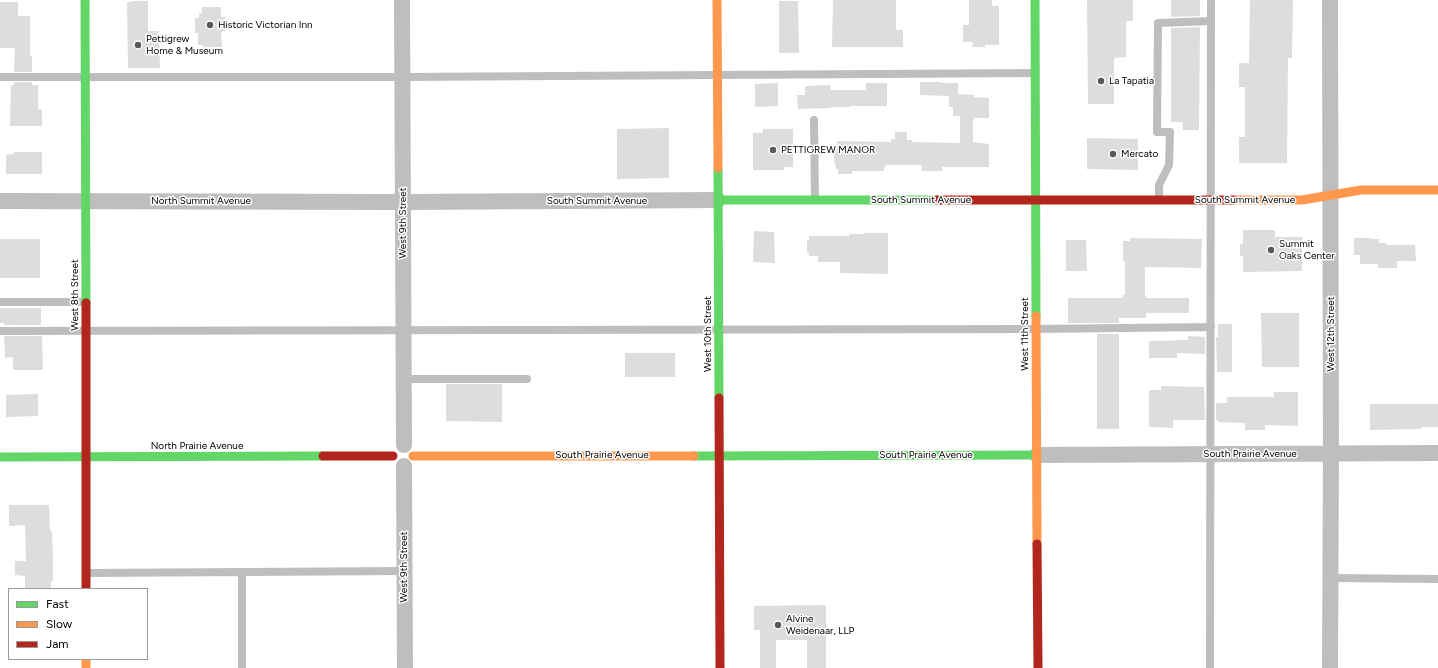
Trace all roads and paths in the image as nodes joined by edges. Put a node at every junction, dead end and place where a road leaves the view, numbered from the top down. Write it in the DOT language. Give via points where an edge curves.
graph roads {
  1 [pos="85,0"];
  2 [pos="402,0"];
  3 [pos="717,0"];
  4 [pos="1034,0"];
  5 [pos="1211,0"];
  6 [pos="1330,0"];
  7 [pos="1211,21"];
  8 [pos="1035,73"];
  9 [pos="717,75"];
  10 [pos="0,77"];
  11 [pos="86,77"];
  12 [pos="402,77"];
  13 [pos="814,120"];
  14 [pos="1438,190"];
  15 [pos="1330,194"];
  16 [pos="86,200"];
  17 [pos="718,200"];
  18 [pos="815,200"];
  19 [pos="1036,200"];
  20 [pos="1159,200"];
  21 [pos="1210,200"];
  22 [pos="0,201"];
  23 [pos="403,202"];
  24 [pos="0,302"];
  25 [pos="86,302"];
  26 [pos="1211,327"];
  27 [pos="719,329"];
  28 [pos="1036,329"];
  29 [pos="403,330"];
  30 [pos="0,331"];
  31 [pos="86,331"];
  32 [pos="404,379"];
  33 [pos="527,379"];
  34 [pos="1438,453"];
  35 [pos="1211,454"];
  36 [pos="1331,454"];
  37 [pos="720,455"];
  38 [pos="1036,455"];
  39 [pos="404,456"];
  40 [pos="0,457"];
  41 [pos="86,457"];
  42 [pos="404,570"];
  43 [pos="242,572"];
  44 [pos="86,573"];
  45 [pos="1330,578"];
  46 [pos="1438,579"];
  47 [pos="86,588"];
  48 [pos="242,668"];
  49 [pos="405,668"];
  50 [pos="720,668"];
  51 [pos="1038,668"];
  52 [pos="1210,668"];
  53 [pos="1330,668"];
  1 -- 11 [label="street, West 8th Street"];
  2 -- 12 [label="street, West 9th Street"];
  3 -- 9 [label="street, West 10th Street"];
  4 -- 8 [label="street, West 11th Street"];
  5 -- 7 [label="lane"];
  6 -- 15 [label="street, West 12th Street"];
  7 -- 20 [label="lane" via="1158,23 1157,132 1170,132 1169,165 1159,185"];
  7 -- 21 [label="lane"];
  8 -- 9 [label="lane"];
  8 -- 19 [label="street, West 11th Street"];
  9 -- 12 [label="lane"];
  9 -- 17 [label="street, West 10th Street"];
  10 -- 11 [label="lane"];
  11 -- 12 [label="lane"];
  11 -- 16 [label="street, West 8th Street"];
  12 -- 23 [label="street, West 9th Street"];
  13 -- 18 [label="lane"];
  14 -- 15 [label="street, South Summit Avenue" via="1361,190"];
  15 -- 21 [label="street, South Summit Avenue" via="1302,200"];
  15 -- 36 [label="street, West 12th Street"];
  16 -- 22 [label="street, North Summit Avenue"];
  16 -- 23 [label="street, North Summit Avenue"];
  16 -- 25 [label="street, West 8th Street"];
  17 -- 18 [label="street, South Summit Avenue"];
  17 -- 23 [label="street, South Summit Avenue"];
  17 -- 27 [label="street, West 10th Street"];
  18 -- 19 [label="street, South Summit Avenue"];
  19 -- 20 [label="street, South Summit Avenue"];
  19 -- 28 [label="street, West 11th Street"];
  20 -- 21 [label="street, South Summit Avenue"];
  21 -- 26 [label="lane"];
  23 -- 29 [label="street, West 9th Street"];
  24 -- 25 [label="lane"];
  25 -- 31 [label="street, West 8th Street"];
  26 -- 28 [label="lane"];
  26 -- 35 [label="lane"];
  27 -- 28 [label="lane"];
  27 -- 29 [label="lane"];
  27 -- 37 [label="street, West 10th Street"];
  28 -- 38 [label="street, West 11th Street"];
  29 -- 31 [label="lane"];
  29 -- 32 [label="street, West 9th Street"];
  30 -- 31 [label="lane"];
  31 -- 41 [label="street, West 8th Street"];
  32 -- 33 [label="lane"];
  32 -- 39 [label="street, West 9th Street"];
  34 -- 36 [label="street, South Prairie Avenue"];
  35 -- 36 [label="street, South Prairie Avenue"];
  35 -- 38 [label="street, South Prairie Avenue"];
  35 -- 52 [label="lane"];
  36 -- 45 [label="street, West 12th Street"];
  37 -- 38 [label="street, South Prairie Avenue"];
  37 -- 39 [label="street, South Prairie Avenue"];
  37 -- 50 [label="street, West 10th Street"];
  38 -- 51 [label="street, West 11th Street"];
  39 -- 41 [label="street, North Prairie Avenue"];
  39 -- 42 [label="street, West 9th Street"];
  40 -- 41 [label="street, North Prairie Avenue"];
  41 -- 44 [label="street, West 8th Street"];
  42 -- 43 [label="lane"];
  42 -- 49 [label="street, West 9th Street"];
  43 -- 44 [label="lane"];
  43 -- 48 [label="lane"];
  44 -- 47 [label="street, West 8th Street"];
  45 -- 46 [label="lane"];
  45 -- 53 [label="street, West 12th Street"];
}
